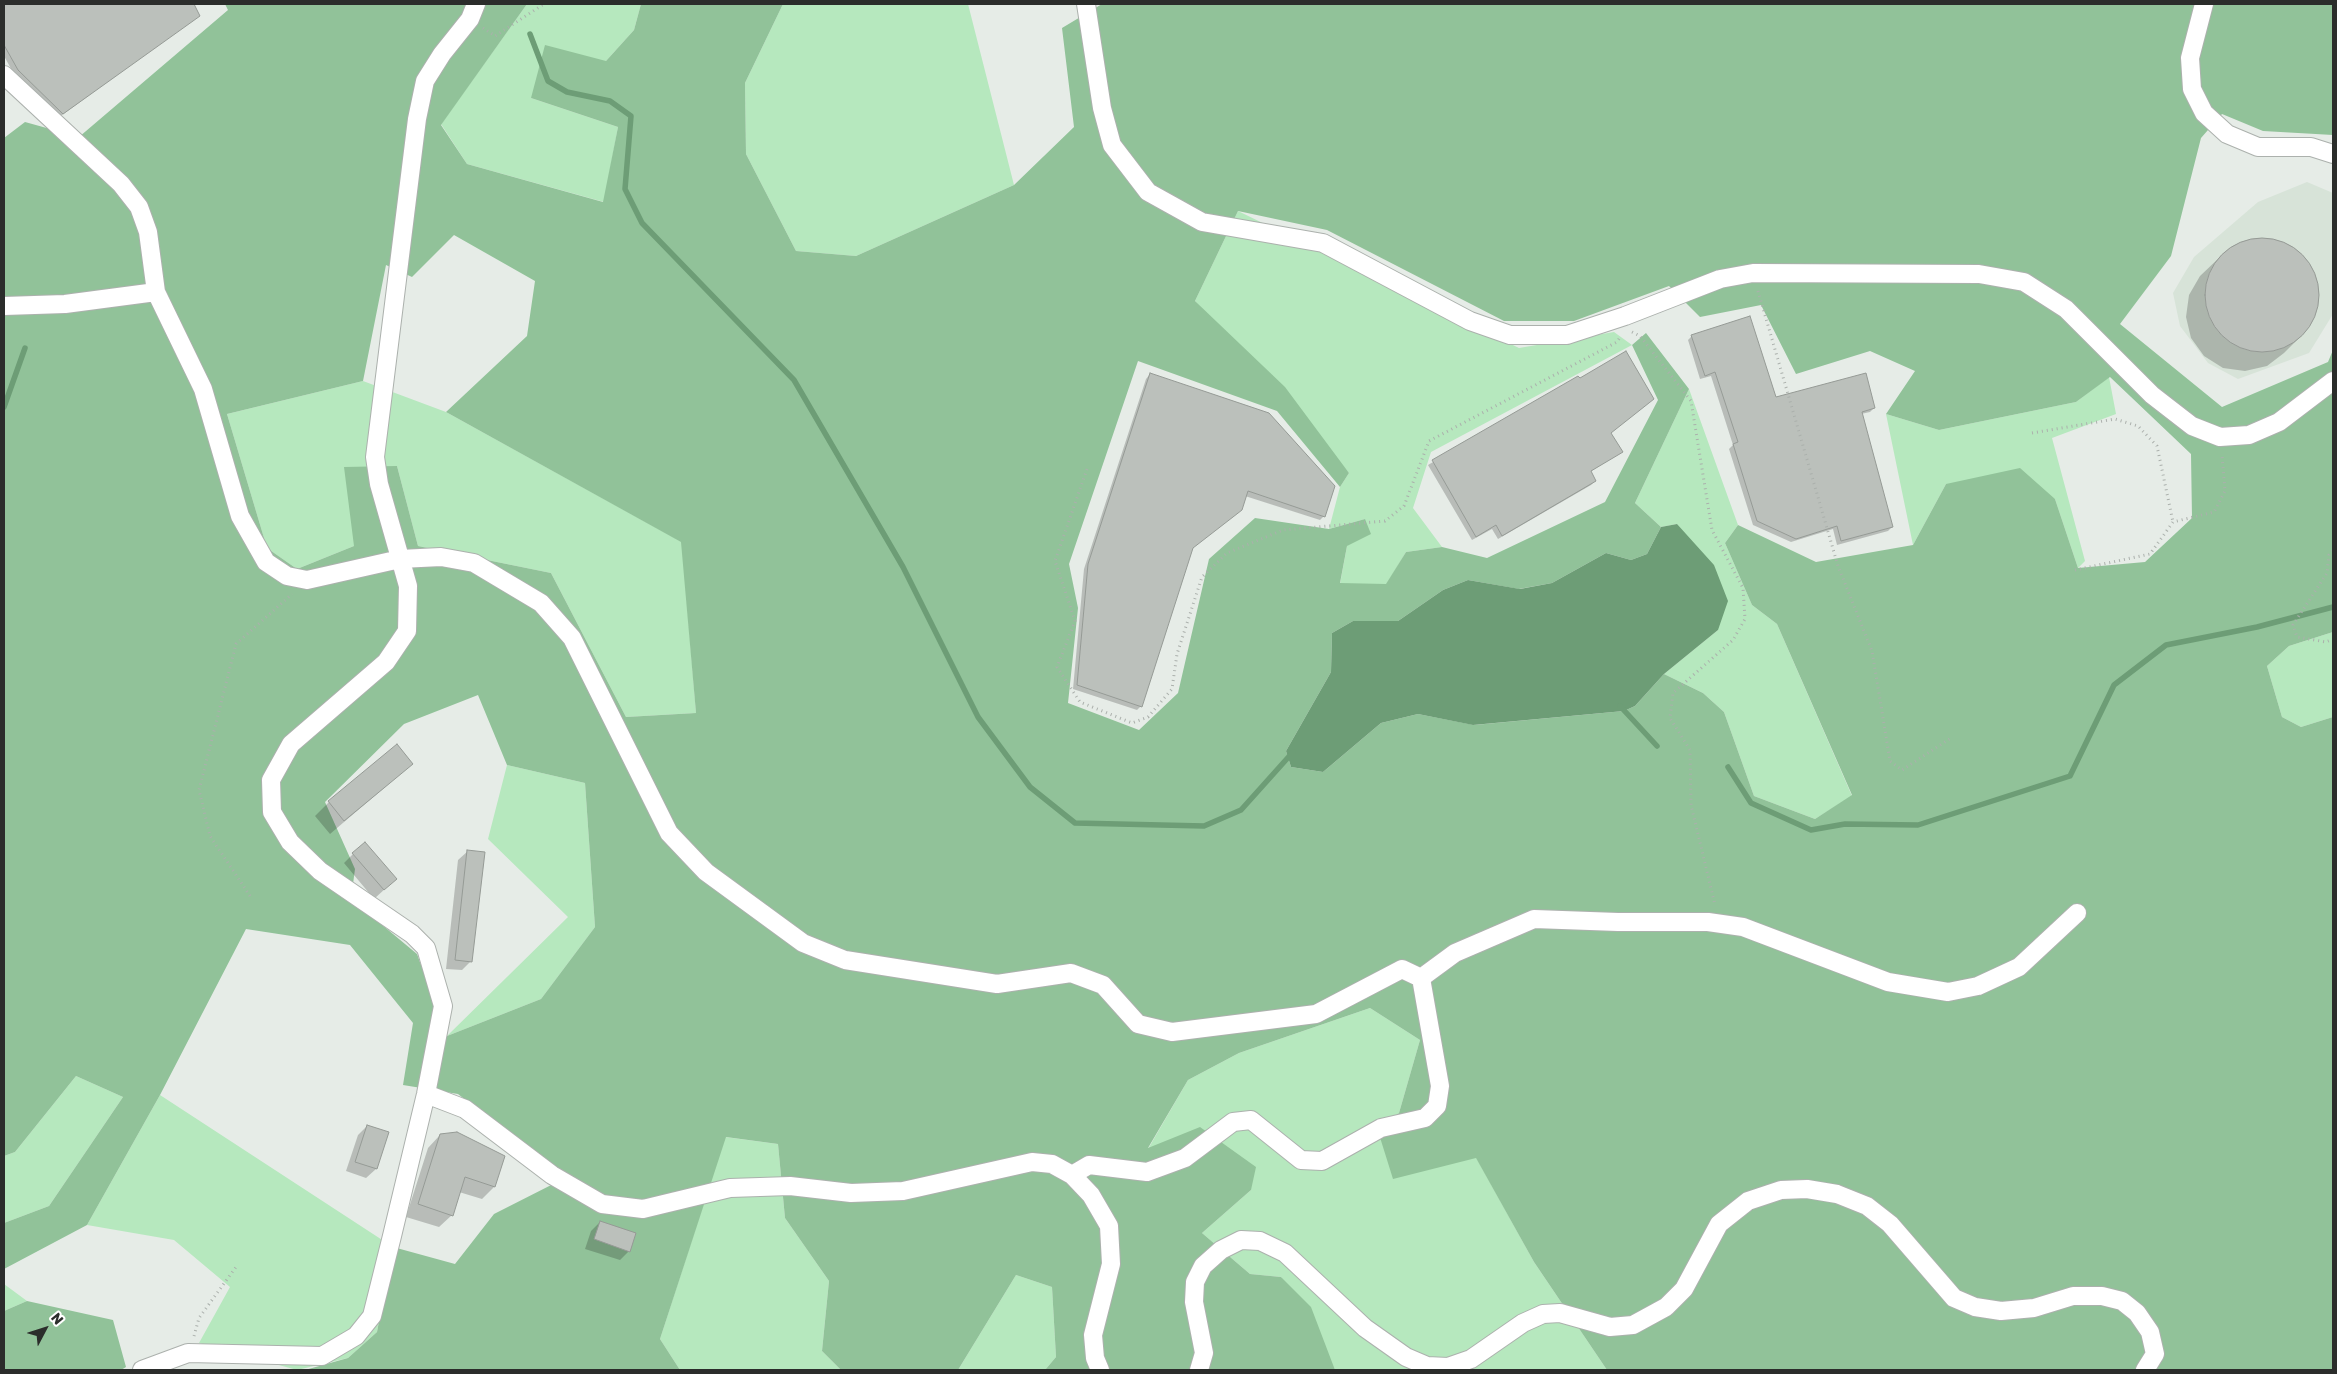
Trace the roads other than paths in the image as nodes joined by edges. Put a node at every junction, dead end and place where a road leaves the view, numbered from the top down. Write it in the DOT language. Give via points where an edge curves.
graph roads {
  1 [pos="1086,4"];
  2 [pos="2204,4"];
  3 [pos="473,11"];
  4 [pos="4,75"];
  5 [pos="2333,154"];
  6 [pos="156,292"];
  7 [pos="4,306"];
  8 [pos="2333,381"];
  9 [pos="400,559"];
  10 [pos="2077,913"];
  11 [pos="1421,978"];
  12 [pos="426,1094"];
  13 [pos="1072,1175"];
  14 [pos="142,1370"];
  15 [pos="1100,1370"];
  16 [pos="1199,1370"];
  17 [pos="2145,1370"];
  1 -- 8 [label="street" via="1102,108 1112,145 1148,192 1202,222 1324,243 1470,320 1510,335 1566,335 1625,316 1720,278 1753,273 1979,274 2024,282 2066,309 2152,395 2192,426 2220,436 2249,435 2279,422"];
  2 -- 5 [label="street" via="2190,58 2192,89 2204,113 2227,134 2258,147 2311,147"];
  3 -- 9 [label="street" via="425,80 417,119 375,457"];
  4 -- 6 [label="street" via="121,184 139,207 148,232"];
  6 -- 7 [label="street" via="65,304"];
  6 -- 9 [label="street" via="203,389 240,516 266,562 287,576 307,580"];
  9 -- 11 [label="street" via="441,557 474,563 541,603 572,638 669,832 706,872 803,943 845,960 996,984 1072,973 1103,985 1138,1024 1172,1032 1316,1014 1402,969"];
  9 -- 12 [label="street" via="408,586 407,631 386,662 291,744 272,780 272,812 290,842 320,871 412,934 426,948 443,1006"];
  10 -- 11 [label="street" via="2019,967 1978,986 1948,992 1888,982 1743,927 1708,922 1534,919 1455,953"];
  11 -- 13 [label="street" via="1440,1086 1437,1106 1425,1118 1381,1128 1322,1161 1300,1160 1251,1120 1233,1122 1185,1158 1147,1172 1089,1165"];
  12 -- 13 [label="street" via="465,1109 552,1175 602,1204 643,1209 730,1188 790,1186 851,1193 903,1191 1032,1162 1052,1164"];
  12 -- 14 [label="street" via="372,1316 356,1336 322,1356 188,1353"];
  13 -- 15 [label="street" via="1091,1194 1109,1226 1110,1264 1094,1335 1095,1358"];
  16 -- 17 [label="street" via="1204,1353 1194,1302 1195,1282 1204,1266 1221,1250 1241,1240 1260,1241 1285,1253 1365,1328 1406,1357 1427,1366 1448,1367 1471,1359 1523,1323 1543,1314 1560,1313 1610,1327 1633,1325 1666,1307 1684,1289 1720,1224 1748,1201 1781,1190 1808,1189 1837,1194 1867,1206 1890,1224 1954,1298 1975,1307 2001,1311 2034,1308 2073,1296 2102,1296 2122,1301 2137,1313 2150,1332 2154,1354"];
}
